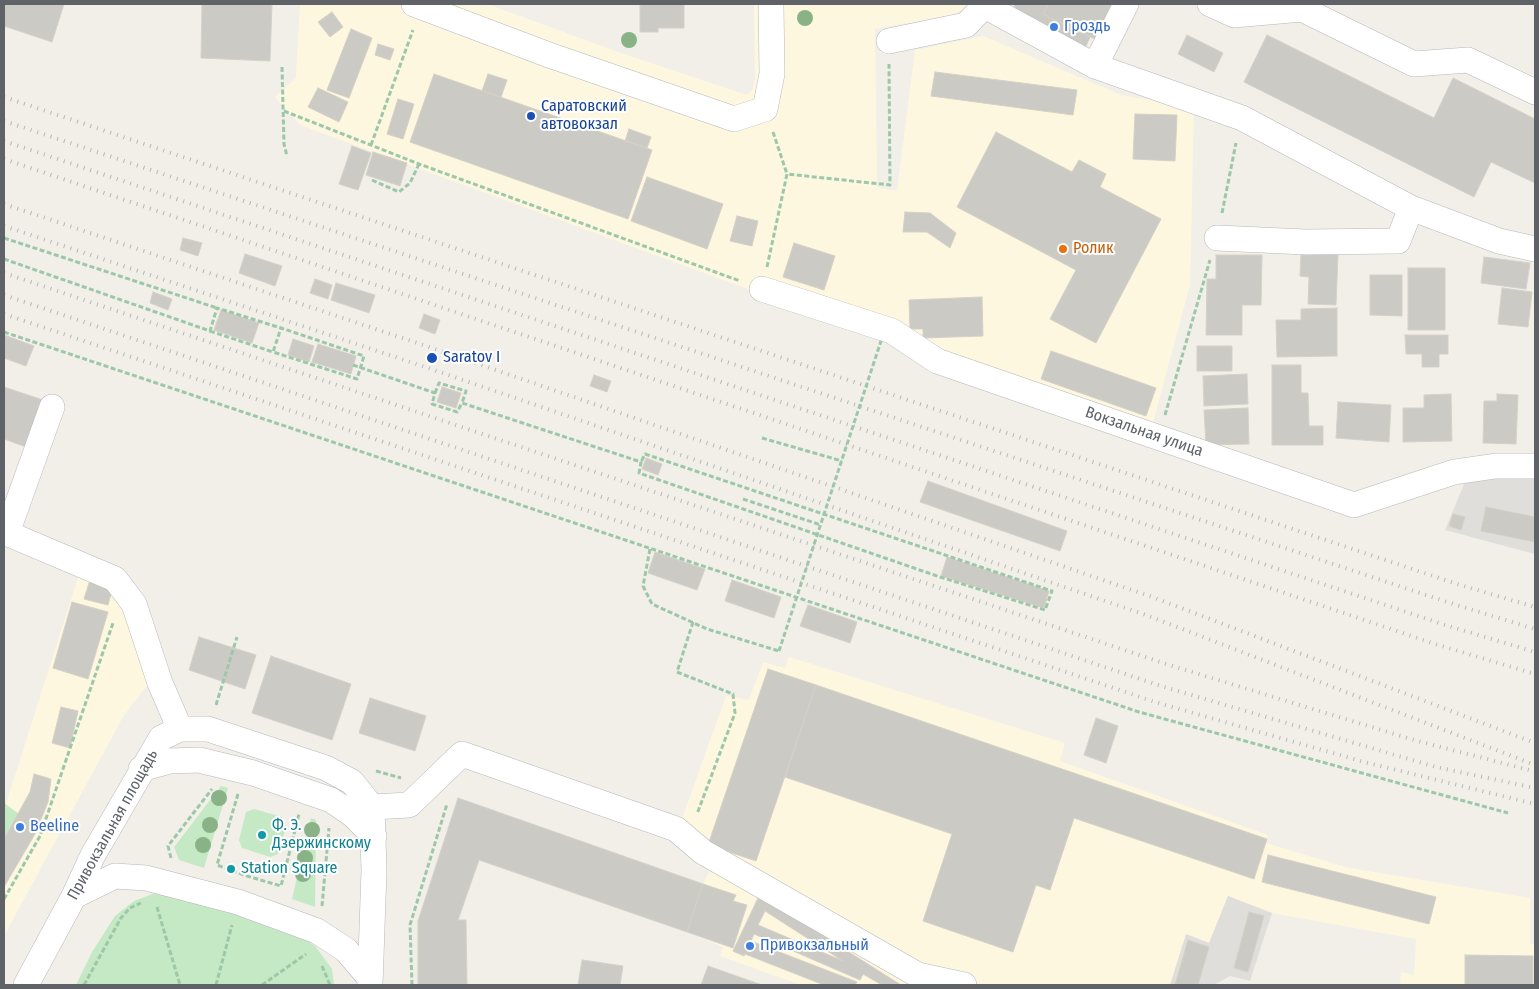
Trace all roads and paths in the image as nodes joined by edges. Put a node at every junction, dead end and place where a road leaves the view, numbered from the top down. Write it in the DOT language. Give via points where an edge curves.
graph roads {
  1 [pos="770,4"];
  2 [pos="1126,4"];
  3 [pos="1210,4"];
  4 [pos="417,5"];
  5 [pos="986,5"];
  6 [pos="1306,6"];
  7 [pos="889,41"];
  8 [pos="282,66"];
  9 [pos="1095,66"];
  10 [pos="1535,92"];
  11 [pos="765,109"];
  12 [pos="284,111"];
  13 [pos="1242,118"];
  14 [pos="371,145"];
  15 [pos="287,156"];
  16 [pos="419,164"];
  17 [pos="787,174"];
  18 [pos="372,180"];
  19 [pos="1411,208"];
  20 [pos="4,238"];
  21 [pos="1217,238"];
  22 [pos="1535,249"];
  23 [pos="4,258"];
  24 [pos="762,289"];
  25 [pos="217,308"];
  26 [pos="281,328"];
  27 [pos="210,331"];
  28 [pos="4,332"];
  29 [pos="881,341"];
  30 [pos="273,352"];
  31 [pos="353,365"];
  32 [pos="362,367"];
  33 [pos="435,393"];
  34 [pos="462,403"];
  35 [pos="52,407"];
  36 [pos="762,438"];
  37 [pos="1159,438"];
  38 [pos="842,461"];
  39 [pos="641,462"];
  40 [pos="1535,466"];
  41 [pos="743,499"];
  42 [pos="821,525"];
  43 [pos="5,532"];
  44 [pos="650,549"];
  45 [pos="116,615"];
  46 [pos="693,622"];
  47 [pos="237,637"];
  48 [pos="215,708"];
  49 [pos="180,729"];
  50 [pos="141,769"];
  51 [pos="217,783"];
  52 [pos="239,790"];
  53 [pos="448,801"];
  54 [pos="372,807"];
  55 [pos="1508,813"];
  56 [pos="307,815"];
  57 [pos="330,821"];
  58 [pos="693,823"];
  59 [pos="374,836"];
  60 [pos="168,846"];
  61 [pos="74,896"];
  62 [pos="154,898"];
  63 [pos="4,899"];
  64 [pos="147,901"];
  65 [pos="238,902"];
  66 [pos="310,943"];
  67 [pos="370,981"];
  68 [pos="26,985"];
  69 [pos="84,985"];
  70 [pos="180,985"];
  71 [pos="216,985"];
  72 [pos="262,985"];
  73 [pos="330,985"];
  74 [pos="412,985"];
  75 [pos="964,985"];
  1 -- 11 [label="street" via="772,74"];
  2 -- 9 [label="street"];
  3 -- 6 [label="street" via="1234,15"];
  4 -- 11 [label="street" via="734,119"];
  4 -- 14 [label="path" via="408,48"];
  5 -- 7 [label="street" via="966,25"];
  5 -- 9 [label="street"];
  6 -- 10 [label="street" via="1414,64 1468,60"];
  7 -- 17 [label="path" via="890,185"];
  8 -- 12 [label="path"];
  9 -- 13 [label="street"];
  11 -- 17 [label="path"];
  12 -- 14 [label="path"];
  12 -- 15 [label="path"];
  13 -- 19 [label="street"];
  13 -- 21 [label="path"];
  14 -- 16 [label="path"];
  16 -- 18 [label="path" via="410,183 399,192"];
  16 -- 24 [label="path"];
  17 -- 24 [label="path"];
  19 -- 21 [label="street" via="1398,241 1306,242"];
  19 -- 22 [label="street" via="1500,241"];
  20 -- 25 [label="path"];
  21 -- 37 [label="path"];
  23 -- 27 [label="path"];
  24 -- 37 [label="street, Вокзальная улица" via="892,331 937,360"];
  25 -- 26 [label="path"];
  25 -- 27 [label="path"];
  26 -- 30 [label="path"];
  26 -- 32 [label="path" via="364,356"];
  27 -- 30 [label="path"];
  28 -- 44 [label="path"];
  29 -- 38 [label="path, bridge"];
  30 -- 32 [label="path" via="357,380"];
  31 -- 32 [label="path"];
  32 -- 33 [label="path"];
  33 -- 34 [label="path" via="432,404 458,412"];
  33 -- 34 [label="path" via="439,383 466,391"];
  34 -- 39 [label="path"];
  35 -- 43 [label="street"];
  36 -- 38 [label="path"];
  37 -- 40 [label="street, Вокзальная улица" via="1354,505 1454,472 1496,466"];
  38 -- 42 [label="path, bridge"];
  39 -- 39 [label="path" via="639,473 1045,610 1052,591 645,454"];
  41 -- 42 [label="path"];
  42 -- 46 [label="path, bridge" via="779,652"];
  43 -- 49 [label="street" via="116,579 134,604 160,683"];
  44 -- 46 [label="path" via="643,586 652,604"];
  44 -- 55 [label="path" via="1138,712"];
  45 -- 63 [label="path" via="40,836"];
  46 -- 58 [label="path" via="677,672 733,694 735,713"];
  47 -- 48 [label="path"];
  49 -- 50 [label="street, Привокзальная площадь" via="161,738"];
  49 -- 54 [label="street" via="208,729 326,768 352,782"];
  50 -- 59 [label="street" via="170,760 199,760 253,773 330,800"];
  50 -- 61 [label="street, Привокзальная площадь"];
  51 -- 60 [label="path"];
  52 -- 56 [label="path" via="217,865 281,886 299,813"];
  53 -- 74 [label="path" via="410,925"];
  54 -- 59 [label="street"];
  54 -- 75 [label="street" via="409,805 462,754 676,829 703,852 918,975"];
  57 -- 66 [label="path" via="322,914"];
  59 -- 67 [label="street"];
  61 -- 65 [label="street" via="115,876 146,878"];
  61 -- 68 [label="street, Привокзальная площадь"];
  62 -- 70 [label="path"];
  64 -- 69 [label="path" via="130,908 121,918"];
  65 -- 66 [label="street"];
  65 -- 71 [label="path"];
  66 -- 67 [label="street" via="346,950"];
  66 -- 72 [label="path"];
  66 -- 73 [label="path"];
}
